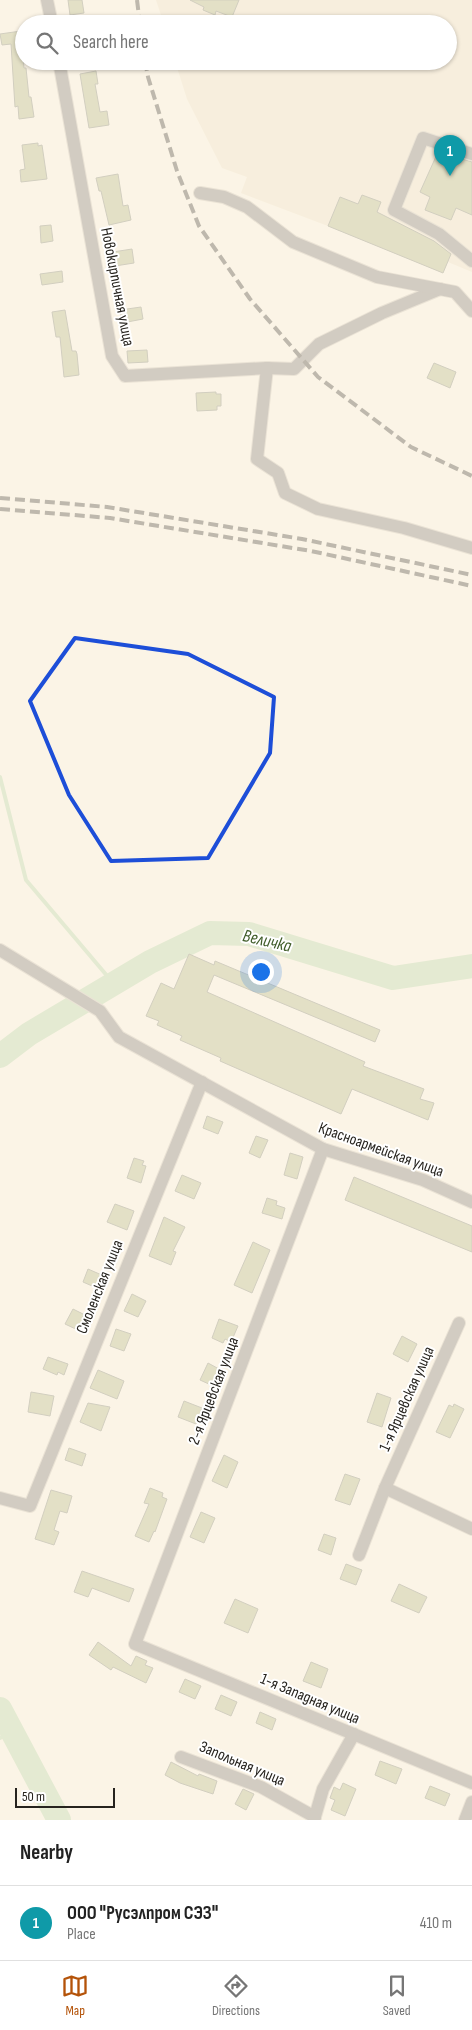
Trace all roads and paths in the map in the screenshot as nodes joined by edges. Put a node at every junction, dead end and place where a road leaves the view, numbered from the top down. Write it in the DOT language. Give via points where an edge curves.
graph roads {
  1 [pos="48,0"];
  2 [pos="50,15"];
  3 [pos="61,70"];
  4 [pos="472,154"];
  5 [pos="200,193"];
  6 [pos="472,261"];
  7 [pos="440,289"];
  8 [pos="472,311"];
  9 [pos="267,368"];
  10 [pos="472,548"];
  11 [pos="1,955"];
  12 [pos="202,1082"];
  13 [pos="323,1149"];
  14 [pos="472,1202"];
  15 [pos="459,1323"];
  16 [pos="385,1488"];
  17 [pos="0,1498"];
  18 [pos="472,1529"];
  19 [pos="359,1555"];
  20 [pos="135,1644"];
  21 [pos="354,1734"];
  22 [pos="182,1757"];
  23 [pos="472,1783"];
  24 [pos="472,1802"];
  25 [pos="314,1818"];
  26 [pos="465,1820"];
  1 -- 2 [label="street"];
  3 -- 9 [label="street, Новокирпичная улица" via="112,356 124,376"];
  4 -- 6 [label="street" via="423,138 394,210 440,234"];
  5 -- 7 [label="street" via="224,197 247,207 293,242 377,277"];
  7 -- 8 [label="street" via="455,292"];
  7 -- 9 [label="street" via="319,344 294,369"];
  9 -- 10 [label="street" via="256,459 278,473 285,493 318,509 404,528"];
  11 -- 12 [label="street, Красноармейская улица" via="74,993 100,1011 119,1037"];
  12 -- 13 [label="street, Красноармейская улица"];
  12 -- 17 [label="street, Смоленская улица" via="30,1506"];
  13 -- 14 [label="street, Красноармейская улица" via="423,1180"];
  13 -- 20 [label="street, 2-я Ярцевская улица"];
  15 -- 16 [label="street, 1-я Ярцевская улица"];
  16 -- 18 [label="street"];
  16 -- 19 [label="street, 1-я Ярцевская улица"];
  20 -- 21 [label="street, 1-я Западная улица"];
  21 -- 23 [label="street, 1-я Западная улица"];
  21 -- 25 [label="street, Запольная улица" via="323,1789"];
  22 -- 25 [label="street, Запольная улица" via="261,1787"];
  24 -- 26 [label="street"];
}
